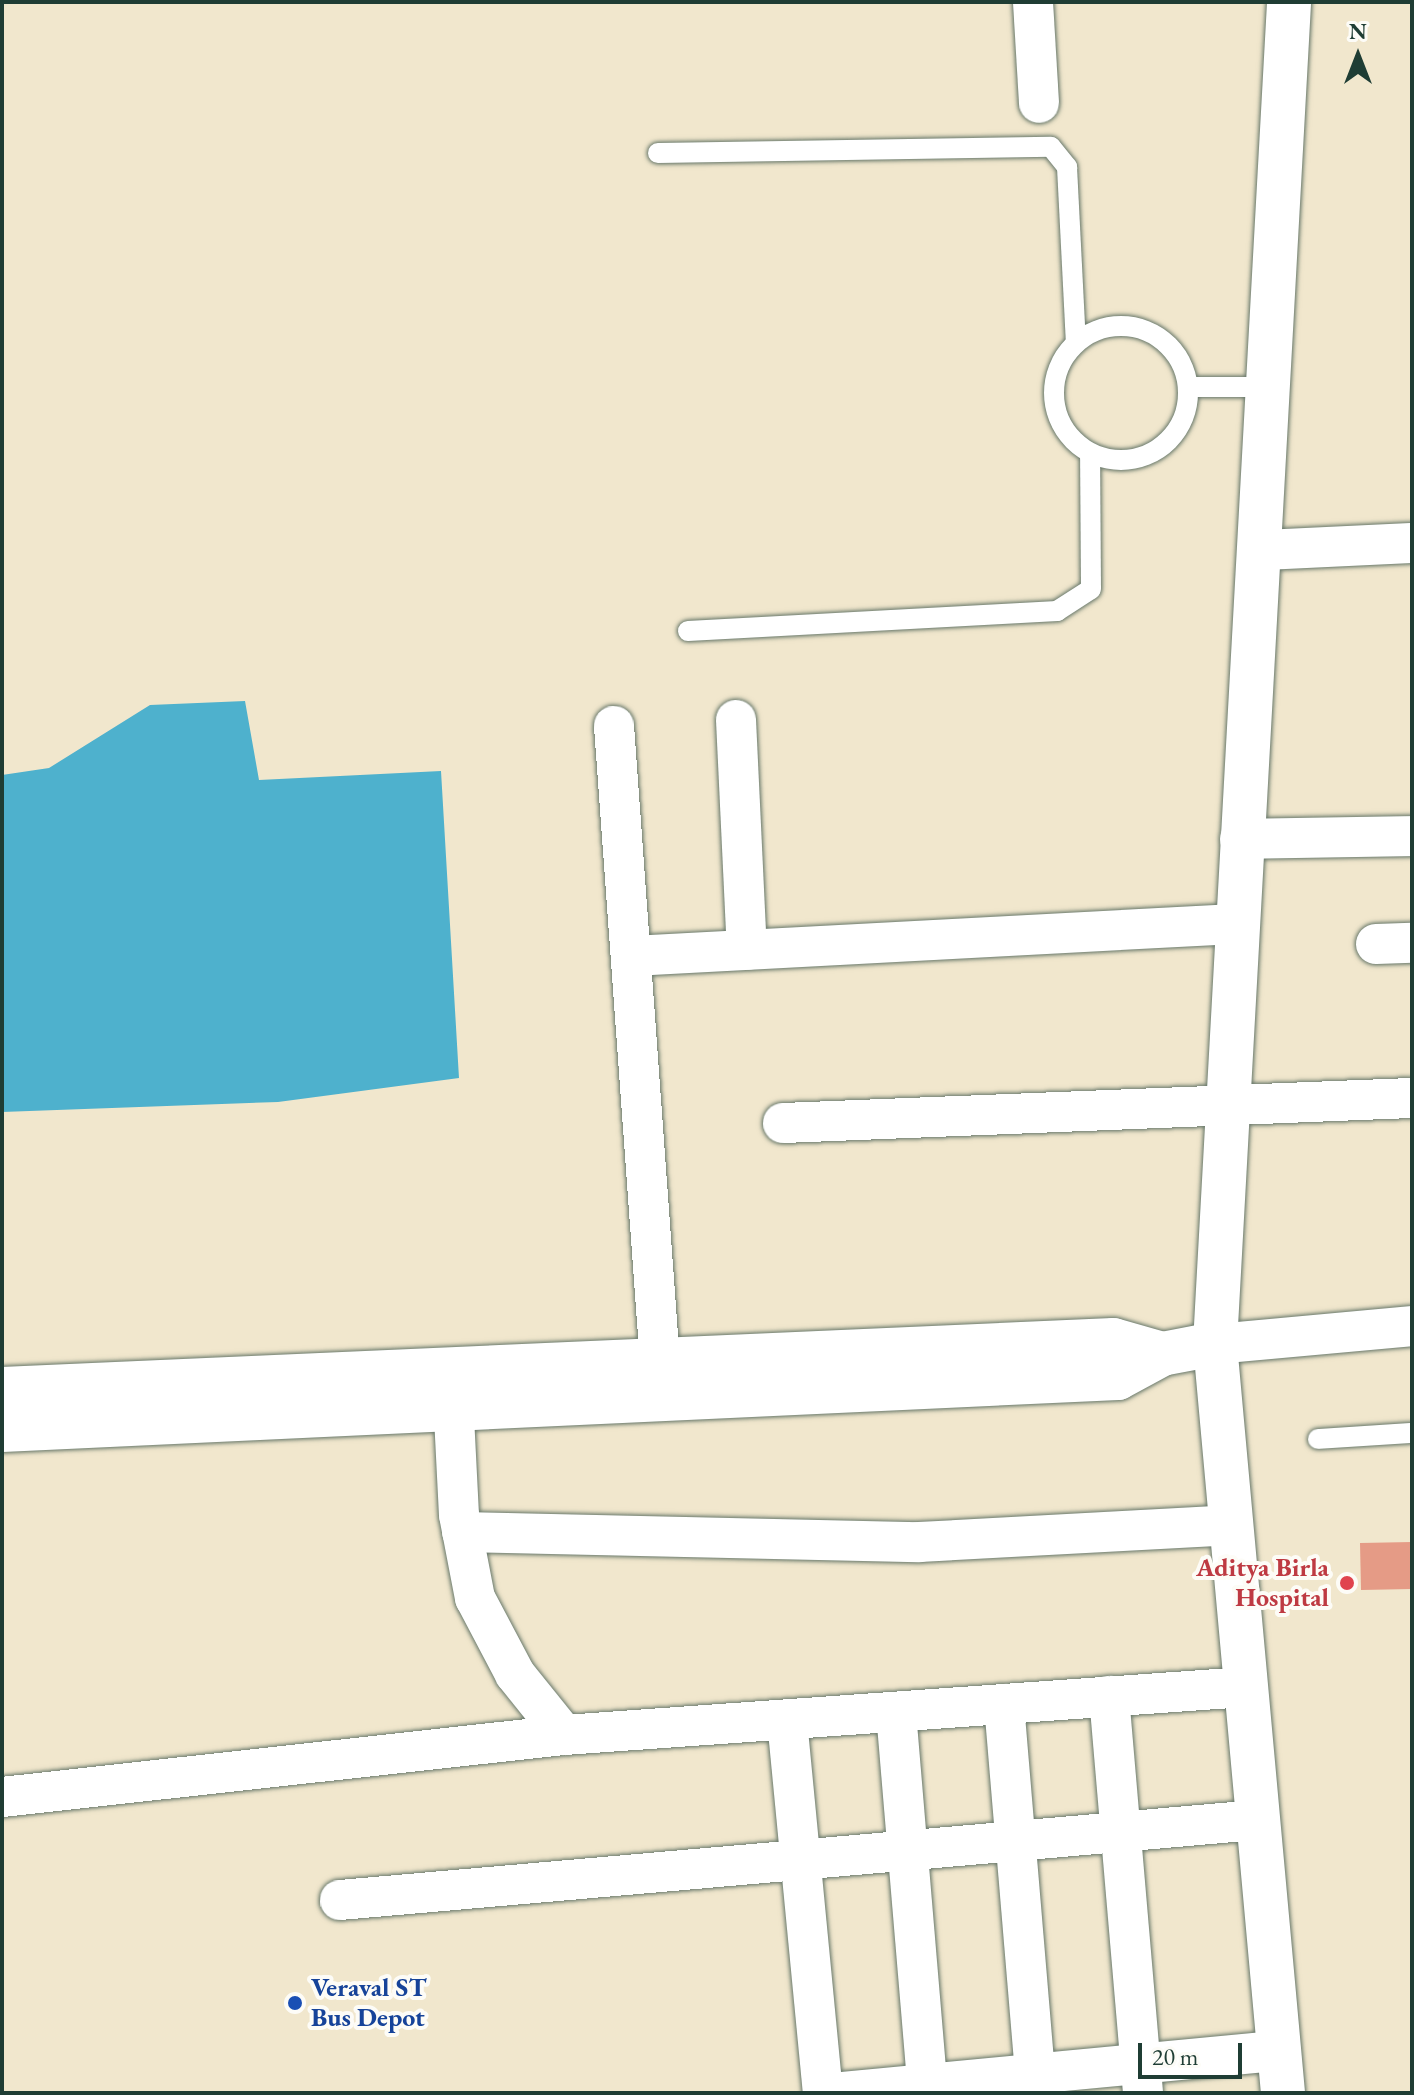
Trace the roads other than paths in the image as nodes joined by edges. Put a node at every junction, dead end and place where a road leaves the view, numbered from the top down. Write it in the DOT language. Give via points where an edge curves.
graph roads {
  1 [pos="1033,2"];
  2 [pos="1289,2"];
  3 [pos="1039,103"];
  4 [pos="658,153"];
  5 [pos="1076,343"];
  6 [pos="1189,387"];
  7 [pos="1270,387"];
  8 [pos="1090,454"];
  9 [pos="1412,543"];
  10 [pos="1263,550"];
  11 [pos="688,631"];
  12 [pos="736,720"];
  13 [pos="614,726"];
  14 [pos="1412,836"];
  15 [pos="1240,839"];
  16 [pos="1235,924"];
  17 [pos="747,950"];
  18 [pos="632,956"];
  19 [pos="1412,1098"];
  20 [pos="1225,1107"];
  21 [pos="783,1123"];
  22 [pos="1412,1326"];
  23 [pos="1215,1344"];
  24 [pos="1162,1354"];
  25 [pos="660,1363"];
  26 [pos="452,1388"];
  27 [pos="2,1389"];
  28 [pos="2,1430"];
  29 [pos="1412,1433"];
  30 [pos="1318,1439"];
  31 [pos="1230,1525"];
  32 [pos="462,1532"];
  33 [pos="1245,1687"];
  34 [pos="1109,1696"];
  35 [pos="1004,1704"];
  36 [pos="896,1712"];
  37 [pos="787,1720"];
  38 [pos="564,1735"];
  39 [pos="2,1797"];
  40 [pos="1257,1820"];
  41 [pos="1121,1832"];
  42 [pos="1016,1841"];
  43 [pos="905,1851"];
  44 [pos="800,1860"];
  45 [pos="340,1900"];
  46 [pos="1281,2072"];
  47 [pos="1142,2078"];
  48 [pos="1036,2083"];
  49 [pos="928,2088"];
  50 [pos="823,2093"];
  51 [pos="831,2093"];
  1 -- 3 [label="street"];
  2 -- 7 [label="street"];
  4 -- 5 [label="lane" via="1051,147 1067,167"];
  5 -- 6 [label="lane" via="1114,326 1145,331 1172,348"];
  5 -- 8 [label="lane" via="1056,375 1055,402 1063,428"];
  6 -- 7 [label="lane"];
  6 -- 8 [label="lane" via="1180,427 1150,455 1131,460"];
  7 -- 10 [label="street"];
  8 -- 11 [label="lane" via="1091,589 1057,611"];
  9 -- 10 [label="street"];
  10 -- 15 [label="street"];
  12 -- 17 [label="street"];
  13 -- 18 [label="street"];
  14 -- 15 [label="street"];
  15 -- 16 [label="street"];
  16 -- 17 [label="street"];
  16 -- 20 [label="street"];
  17 -- 18 [label="street"];
  18 -- 25 [label="street"];
  19 -- 20 [label="street"];
  20 -- 21 [label="street"];
  20 -- 23 [label="street"];
  22 -- 23 [label="street"];
  23 -- 24 [label="street"];
  23 -- 31 [label="street"];
  24 -- 25 [label="street" via="1113,1340"];
  24 -- 26 [label="street" via="1118,1378"];
  25 -- 26 [label="street"];
  26 -- 27 [label="street"];
  26 -- 28 [label="street"];
  26 -- 32 [label="street"];
  29 -- 30 [label="lane"];
  31 -- 32 [label="street" via="919,1542"];
  31 -- 33 [label="street"];
  32 -- 38 [label="street" via="475,1598 515,1674"];
  33 -- 34 [label="street"];
  33 -- 40 [label="street"];
  34 -- 35 [label="street"];
  34 -- 41 [label="street"];
  35 -- 36 [label="street"];
  35 -- 42 [label="street"];
  36 -- 37 [label="street"];
  36 -- 43 [label="street"];
  37 -- 38 [label="street"];
  37 -- 44 [label="street"];
  38 -- 39 [label="street"];
  40 -- 41 [label="street"];
  40 -- 46 [label="street"];
  41 -- 42 [label="street"];
  41 -- 47 [label="street"];
  42 -- 43 [label="street"];
  42 -- 48 [label="street"];
  43 -- 44 [label="street"];
  43 -- 49 [label="street"];
  44 -- 45 [label="street"];
  44 -- 50 [label="street"];
  46 -- 47 [label="street"];
  47 -- 48 [label="street"];
  48 -- 49 [label="street"];
  49 -- 51 [label="street"];
}
